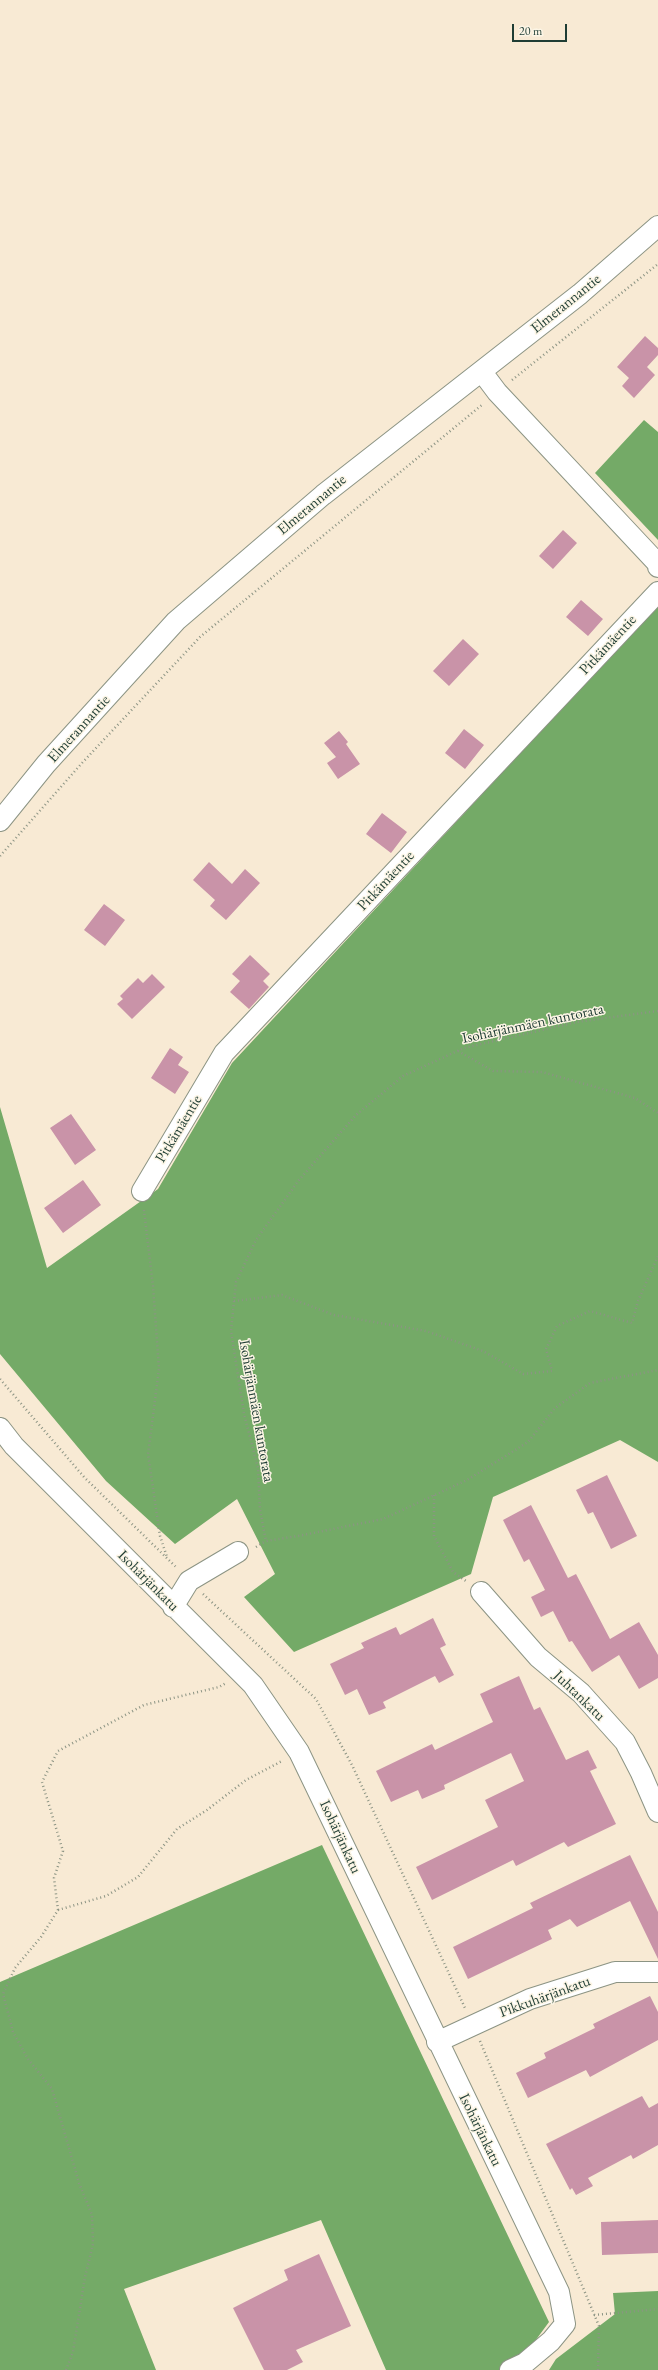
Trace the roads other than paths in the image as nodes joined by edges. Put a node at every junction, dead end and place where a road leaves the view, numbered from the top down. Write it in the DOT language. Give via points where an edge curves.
graph roads {
  1 [pos="658,226"];
  2 [pos="482,372"];
  3 [pos="658,567"];
  4 [pos="658,592"];
  5 [pos="0,821"];
  6 [pos="142,1191"];
  7 [pos="0,1428"];
  8 [pos="238,1552"];
  9 [pos="481,1592"];
  10 [pos="173,1607"];
  11 [pos="658,1812"];
  12 [pos="658,1972"];
  13 [pos="437,2042"];
  14 [pos="510,2370"];
  1 -- 2 [label="street, Elmerannantie" via="580,294"];
  2 -- 3 [label="street" via="497,392"];
  2 -- 5 [label="street, Elmerannantie" via="323,495 176,621 46,764"];
  4 -- 6 [label="street, Pitkämäentie" via="224,1053"];
  7 -- 10 [label="street, Isohärjänkatu" via="14,1446"];
  8 -- 10 [label="street" via="189,1581"];
  9 -- 11 [label="street, Juhtankatu" via="538,1657 581,1694 624,1742"];
  10 -- 13 [label="street, Isohärjänkatu" via="252,1685 299,1752"];
  12 -- 13 [label="street, Pikkuhärjänkatu" via="615,1972 530,1999"];
  13 -- 14 [label="street, Isohärjänkatu" via="559,2292 565,2324 551,2341 525,2363"];
}
